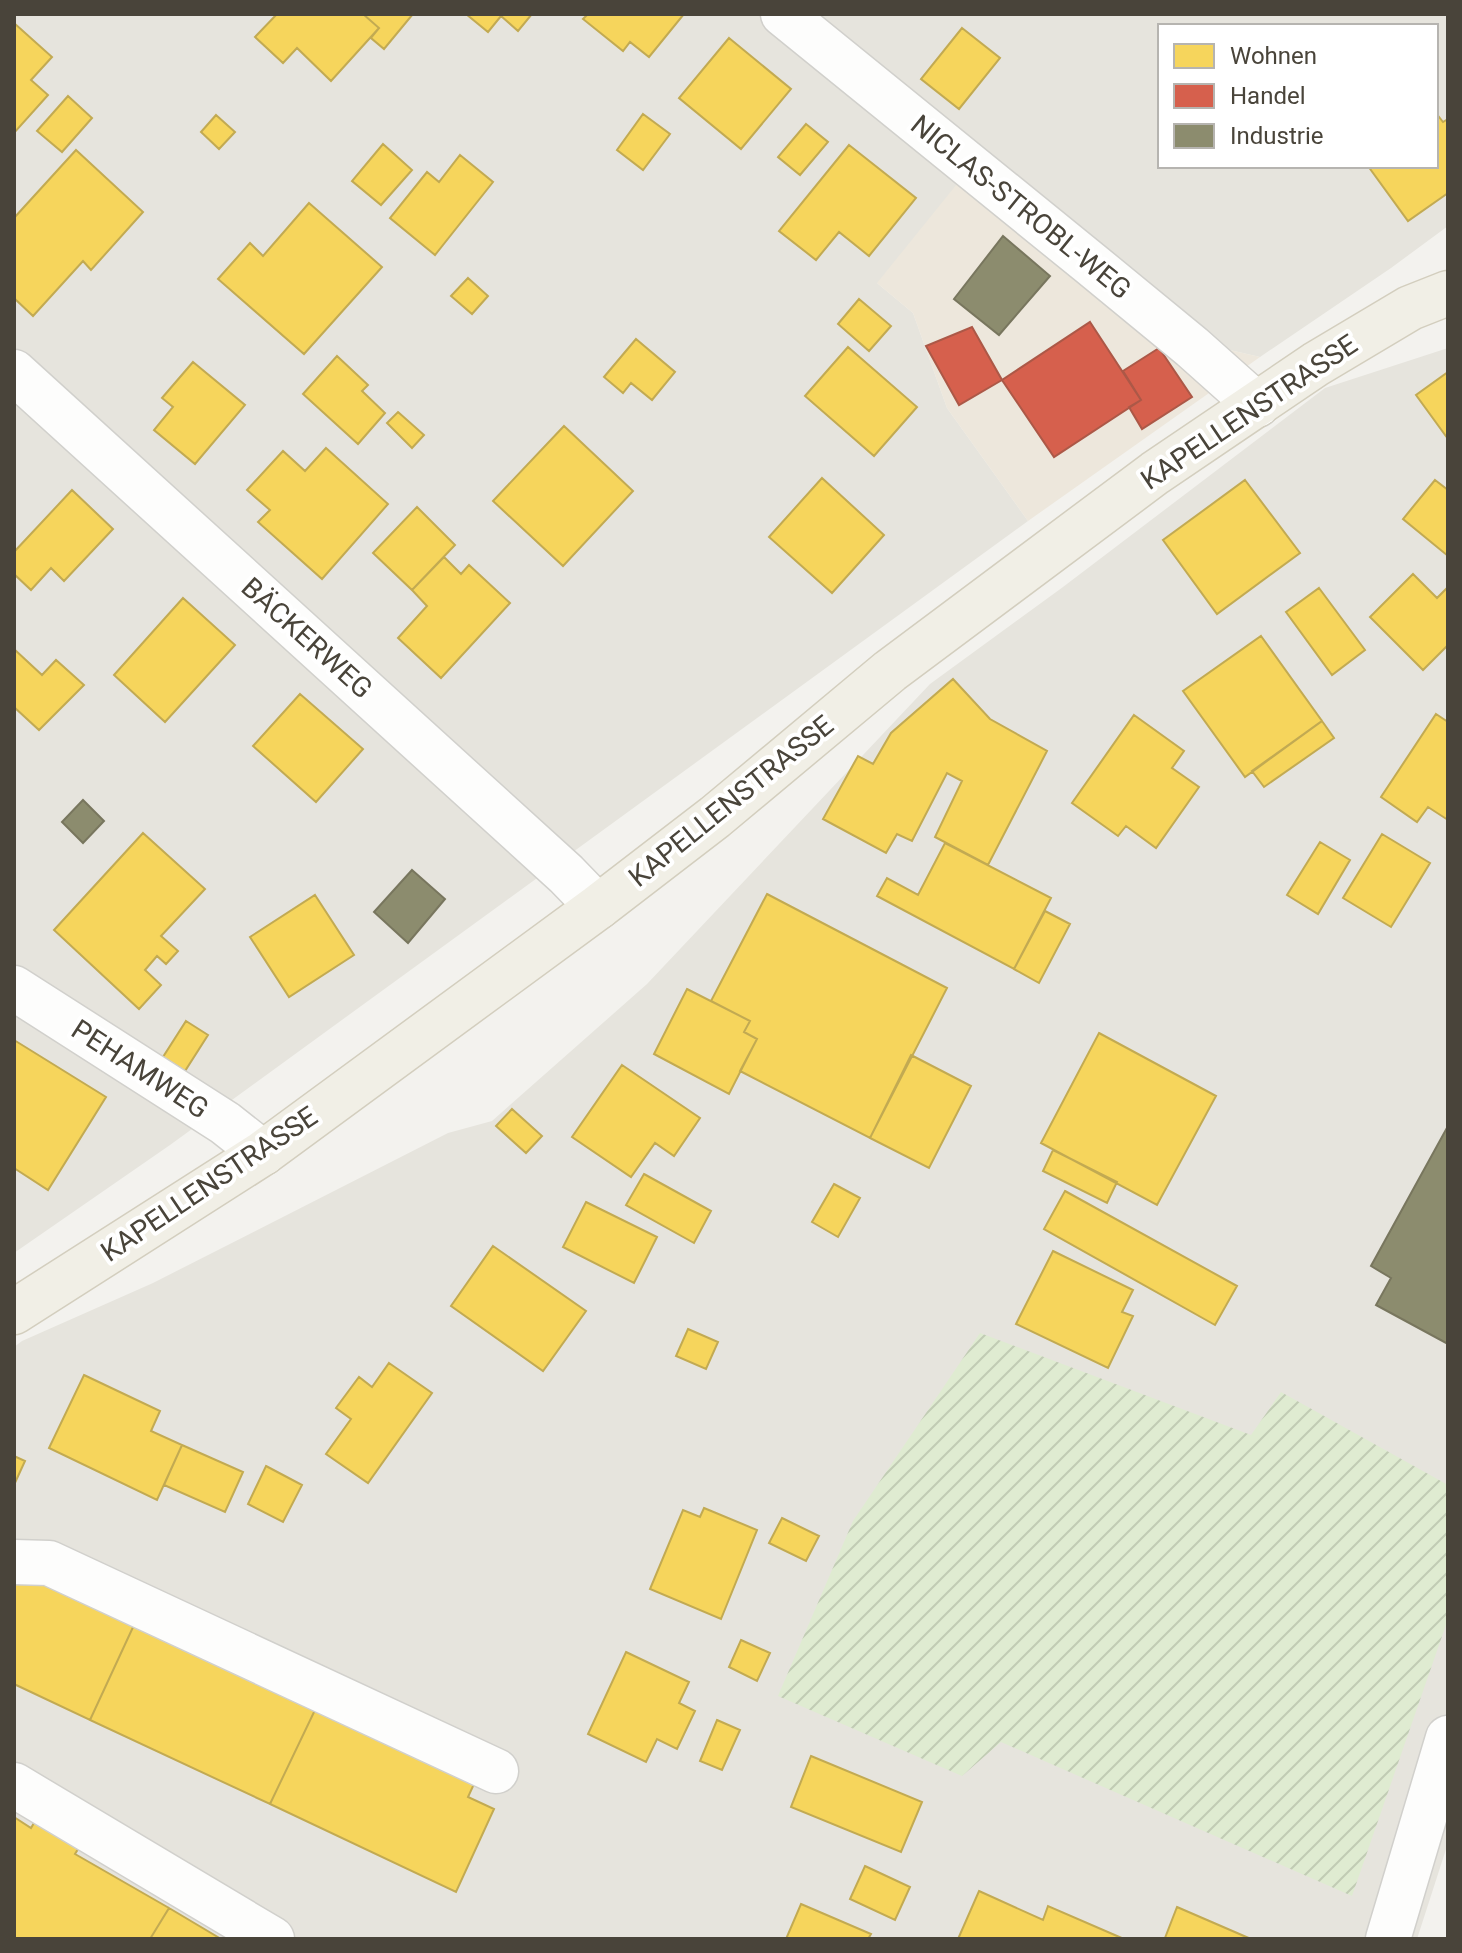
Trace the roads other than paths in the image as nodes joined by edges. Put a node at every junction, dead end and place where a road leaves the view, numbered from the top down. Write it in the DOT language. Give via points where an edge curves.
graph roads {
  1 [pos="783,14"];
  2 [pos="1448,293"];
  3 [pos="14,372"];
  4 [pos="1257,405"];
  5 [pos="598,907"];
  6 [pos="14,988"];
  7 [pos="263,1153"];
  8 [pos="14,1312"];
  9 [pos="14,1562"];
  10 [pos="1448,1738"];
  11 [pos="496,1771"];
  12 [pos="14,1785"];
  13 [pos="272,1939"];
  14 [pos="1388,1939"];
  1 -- 4 [label="street, NICLAS-STROBL-WEG"];
  2 -- 4 [label="main road, KAPELLENSTRASSE" via="1382,324"];
  3 -- 5 [label="street, BÄCKERWEG"];
  4 -- 5 [label="main road, KAPELLENSTRASSE" via="1155,473 890,671"];
  5 -- 7 [label="main road, KAPELLENSTRASSE"];
  6 -- 7 [label="street, PEHAMWEG" via="225,1123"];
  7 -- 8 [label="main road, KAPELLENSTRASSE"];
  9 -- 11 [label="street" via="49,1563"];
  10 -- 14 [label="street"];
  12 -- 13 [label="street"];
}
